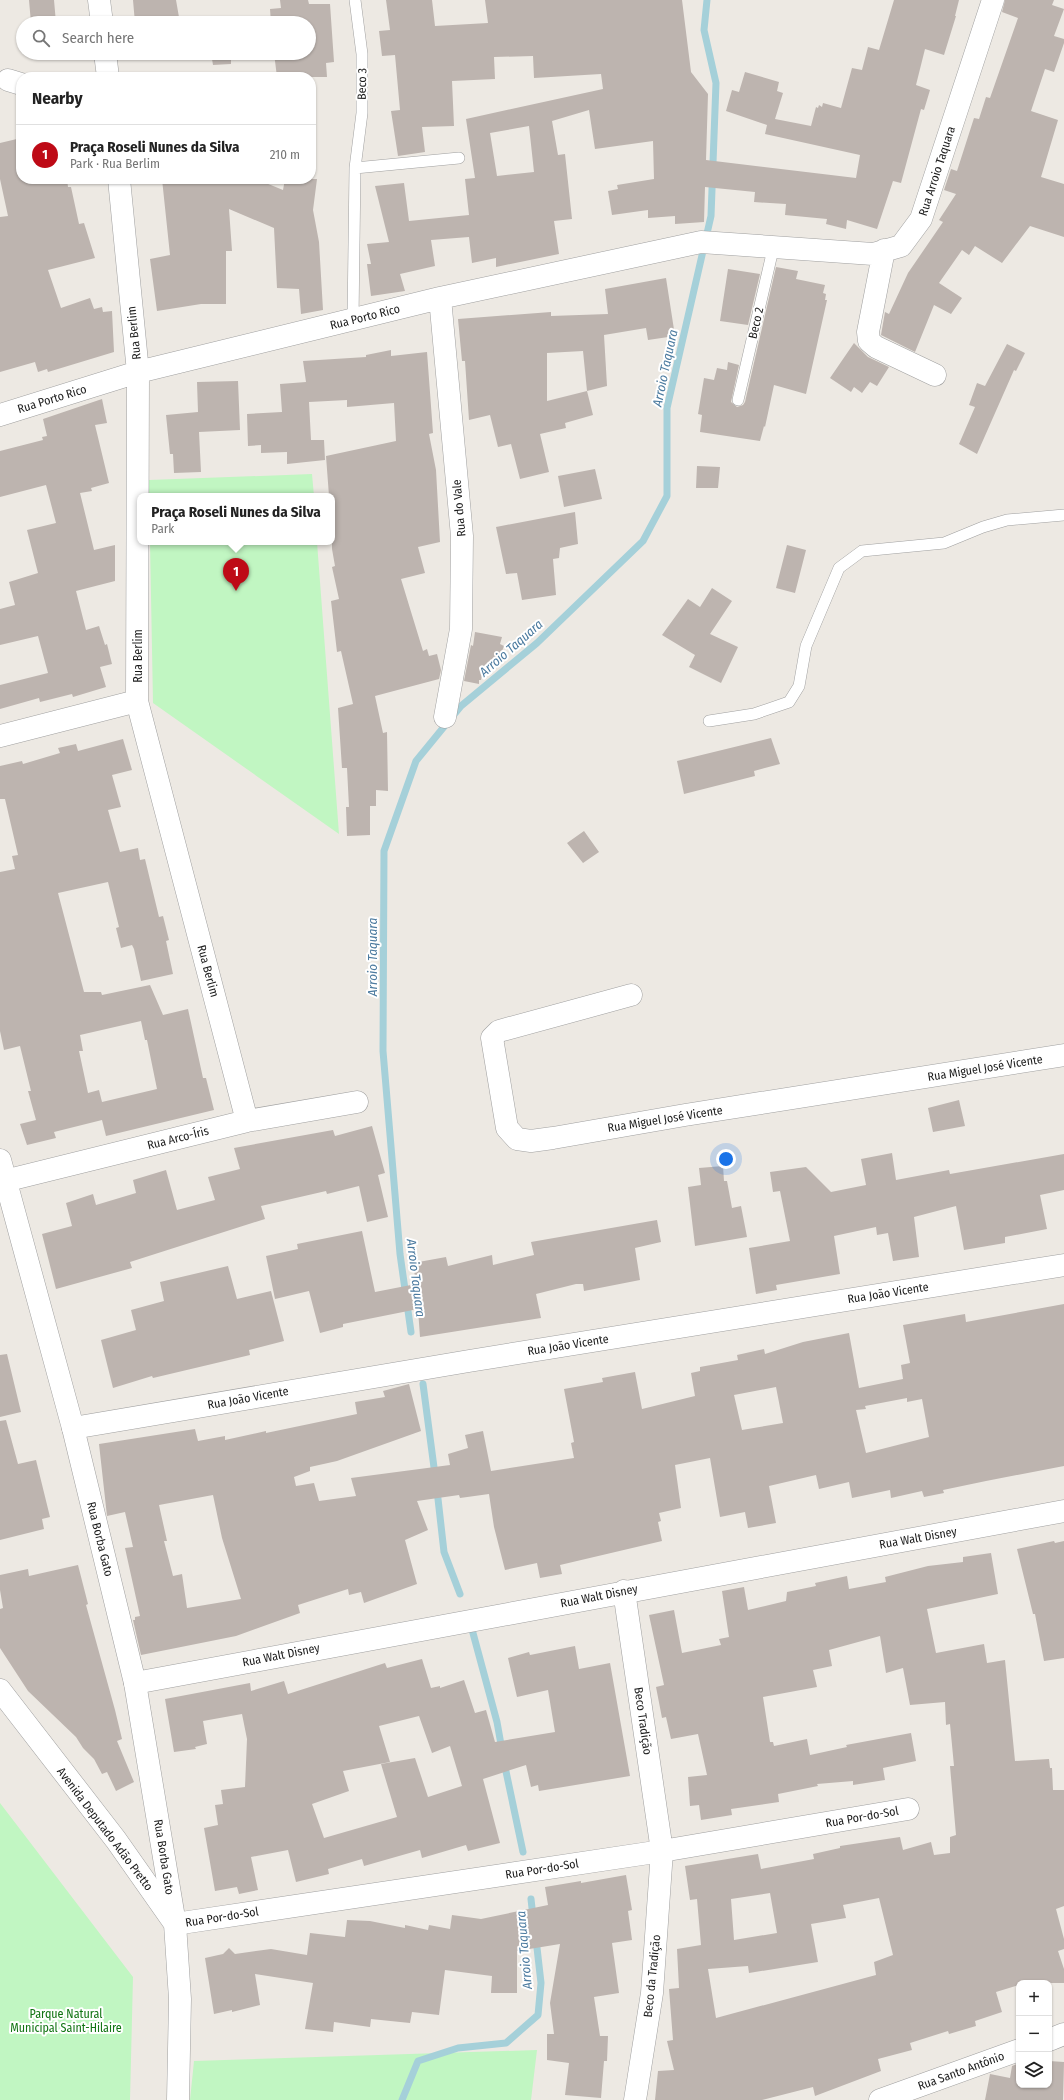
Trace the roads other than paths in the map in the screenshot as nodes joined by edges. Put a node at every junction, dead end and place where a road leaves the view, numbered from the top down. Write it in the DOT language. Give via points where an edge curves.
graph roads {
  1 [pos="99,0"];
  2 [pos="355,0"];
  3 [pos="993,0"];
  4 [pos="101,16"];
  5 [pos="107,60"];
  6 [pos="108,72"];
  7 [pos="459,158"];
  8 [pos="355,168"];
  9 [pos="119,184"];
  10 [pos="735,243"];
  11 [pos="774,246"];
  12 [pos="884,250"];
  13 [pos="440,298"];
  14 [pos="352,320"];
  15 [pos="138,372"];
  16 [pos="935,375"];
  17 [pos="738,400"];
  18 [pos="0,415"];
  19 [pos="138,493"];
  20 [pos="1064,515"];
  21 [pos="138,545"];
  22 [pos="138,701"];
  23 [pos="445,717"];
  24 [pos="709,721"];
  25 [pos="0,736"];
  26 [pos="631,996"];
  27 [pos="1064,1055"];
  28 [pos="357,1102"];
  29 [pos="247,1121"];
  30 [pos="0,1160"];
  31 [pos="3,1182"];
  32 [pos="1064,1265"];
  33 [pos="73,1428"];
  34 [pos="1064,1511"];
  35 [pos="624,1591"];
  36 [pos="135,1683"];
  37 [pos="0,1690"];
  38 [pos="908,1809"];
  39 [pos="662,1851"];
  40 [pos="175,1924"];
  41 [pos="1064,2034"];
  42 [pos="1052,2039"];
  43 [pos="1016,2051"];
  44 [pos="178,2100"];
  45 [pos="635,2100"];
  46 [pos="880,2100"];
  1 -- 4 [label="street"];
  2 -- 8 [label="lane, Beco 3" via="362,54 362,113"];
  3 -- 12 [label="street, Rua Arroio Taquara" via="921,220 901,246"];
  5 -- 6 [label="street"];
  7 -- 8 [label="lane"];
  8 -- 14 [label="lane, Beco 3"];
  9 -- 15 [label="street, Rua Berlim"];
  10 -- 11 [label="street, Rua Arroio Taquara"];
  10 -- 13 [label="street, Rua Porto Rico" via="701,242"];
  11 -- 12 [label="street, Rua Arroio Taquara" via="873,254"];
  11 -- 17 [label="lane, Beco 2"];
  12 -- 16 [label="street" via="868,332 869,341 876,347"];
  13 -- 14 [label="street, Rua Porto Rico"];
  13 -- 23 [label="street, Rua do Vale" via="462,536 461,630"];
  14 -- 15 [label="street, Rua Porto Rico"];
  15 -- 18 [label="street, Rua Porto Rico"];
  15 -- 19 [label="street, Rua Berlim"];
  20 -- 24 [label="lane" via="1007,520 944,543 862,552 839,568 806,646 799,686 789,702 754,714"];
  21 -- 22 [label="street, Rua Berlim"];
  22 -- 25 [label="street"];
  22 -- 29 [label="street, Rua Berlim"];
  26 -- 27 [label="street, Rua Miguel José Vicente" via="499,1031 492,1038 507,1128 517,1139 531,1141 553,1138"];
  28 -- 29 [label="street, Rua Arco-Íris"];
  29 -- 31 [label="street, Rua Arco-Íris"];
  30 -- 31 [label="street, Rua Borba Gato"];
  31 -- 33 [label="street, Rua Borba Gato"];
  32 -- 33 [label="street, Rua João Vicente"];
  33 -- 36 [label="street, Rua Borba Gato"];
  34 -- 35 [label="street, Rua Walt Disney"];
  35 -- 36 [label="street, Rua Walt Disney"];
  35 -- 39 [label="street, Beco Tradição"];
  36 -- 40 [label="street, Rua Borba Gato"];
  37 -- 40 [label="street, Avenida Deputado Adão Pretto" via="116,1840"];
  38 -- 39 [label="street, Rua Por-do-Sol"];
  39 -- 40 [label="street, Rua Por-do-Sol"];
  39 -- 45 [label="street, Beco da Tradição" via="652,1993"];
  40 -- 44 [label="street" via="180,1999"];
  41 -- 42 [label="street"];
  43 -- 46 [label="street, Rua Santo Antônio"];
}
